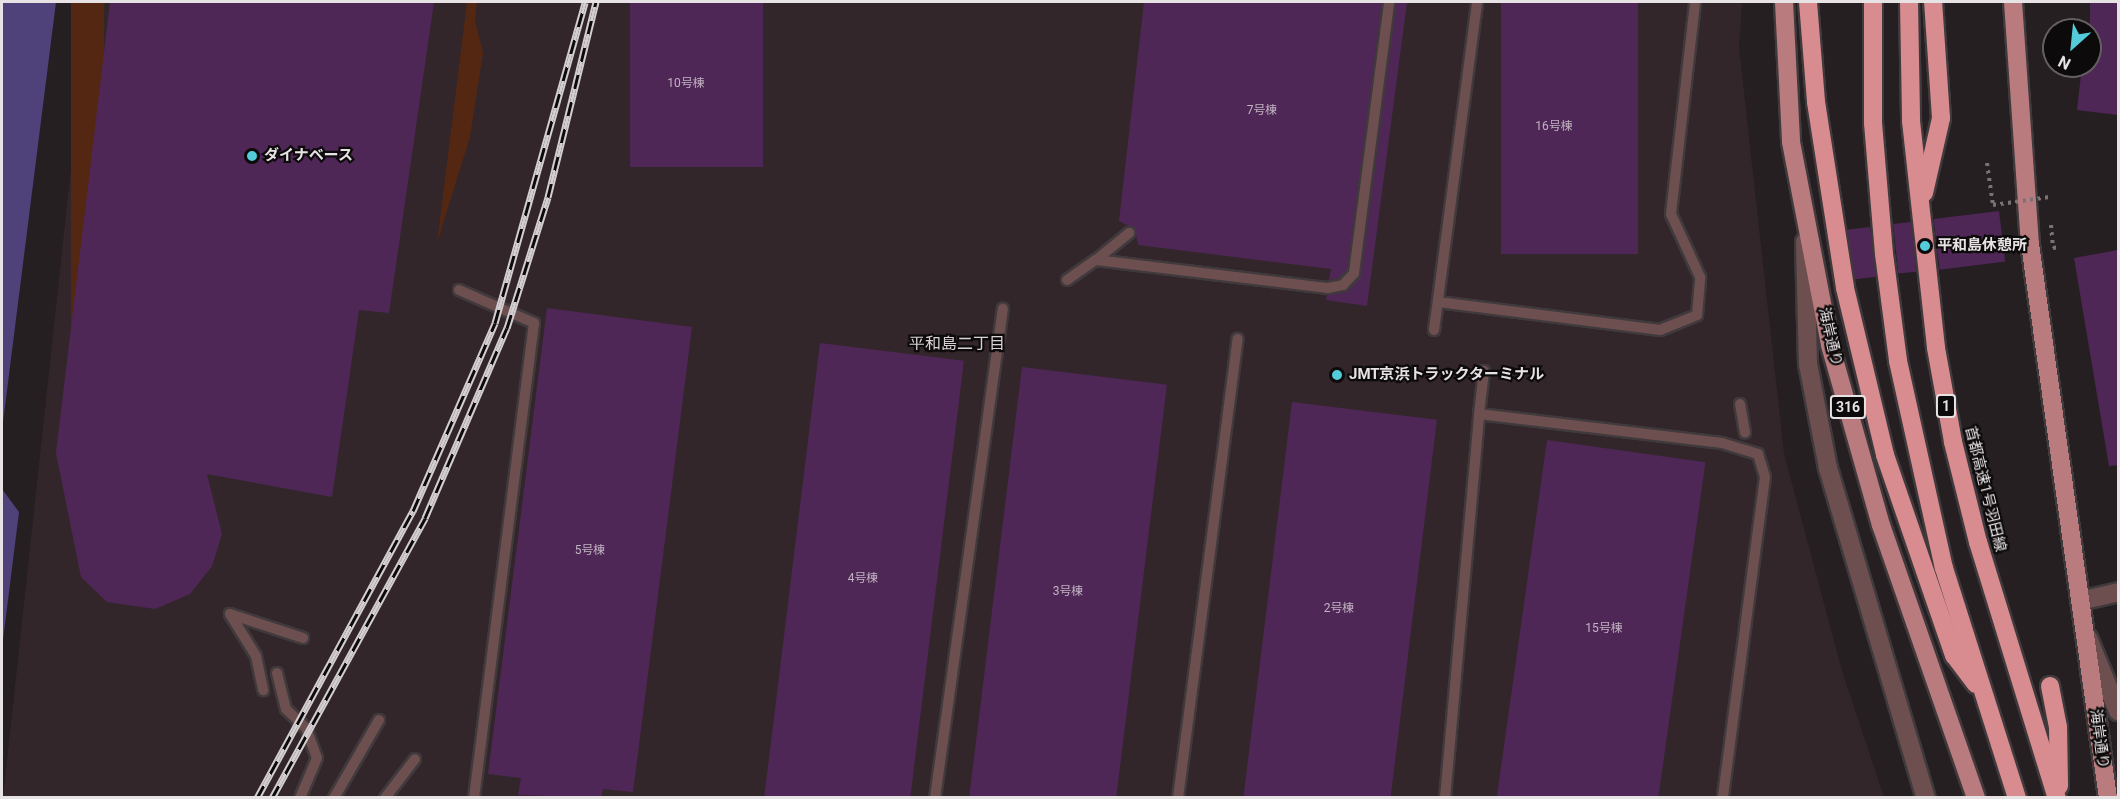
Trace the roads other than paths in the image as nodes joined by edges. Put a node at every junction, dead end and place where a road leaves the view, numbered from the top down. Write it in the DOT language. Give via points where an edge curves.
graph roads {
  1 [pos="1389,2"];
  2 [pos="1477,2"];
  3 [pos="1695,2"];
  4 [pos="1784,2"];
  5 [pos="1808,2"];
  6 [pos="1873,2"];
  7 [pos="1910,2"];
  8 [pos="1933,2"];
  9 [pos="1946,2"];
  10 [pos="2013,2"];
  11 [pos="1937,33"];
  12 [pos="1920,209"];
  13 [pos="1804,218"];
  14 [pos="1129,233"];
  15 [pos="1096,260"];
  16 [pos="1067,280"];
  17 [pos="459,290"];
  18 [pos="1438,302"];
  19 [pos="1004,309"];
  20 [pos="1434,330"];
  21 [pos="1238,339"];
  22 [pos="1484,371"];
  23 [pos="1740,404"];
  24 [pos="1479,414"];
  25 [pos="1745,433"];
  26 [pos="2118,592"];
  27 [pos="2080,601"];
  28 [pos="2084,630"];
  29 [pos="303,638"];
  30 [pos="277,673"];
  31 [pos="2050,686"];
  32 [pos="263,690"];
  33 [pos="1983,692"];
  34 [pos="2118,711"];
  35 [pos="379,720"];
  36 [pos="415,759"];
  37 [pos="300,798"];
  38 [pos="334,798"];
  39 [pos="385,798"];
  40 [pos="474,798"];
  41 [pos="935,798"];
  42 [pos="1178,798"];
  43 [pos="1445,798"];
  44 [pos="1723,798"];
  45 [pos="1926,798"];
  46 [pos="1976,798"];
  47 [pos="2017,798"];
  48 [pos="2058,798"];
  49 [pos="2108,798"];
  1 -- 15 [label="lane" via="1354,273 1343,285 1329,288"];
  2 -- 18 [label="lane"];
  3 -- 18 [label="lane" via="1671,214 1701,277 1697,315 1660,330"];
  4 -- 13 [label="main road, 海岸通り / 316" via="1791,142"];
  5 -- 33 [label="highway" via="1816,102 1845,288 1885,455 1954,655"];
  6 -- 33 [label="highway" via="1874,123 1884,254 1898,361 1944,568"];
  7 -- 12 [label="highway, 首都高速1号羽田線 / 1" via="1911,121"];
  8 -- 11 [label="highway"];
  9 -- 11 [label="highway"];
  10 -- 27 [label="main road, 海岸通り" via="2030,244"];
  11 -- 12 [label="highway" via="1941,118"];
  12 -- 48 [label="highway, 首都高速1号羽田線 / 1" via="1936,348 1953,442 1978,542"];
  13 -- 45 [label="street" via="1808,364 1828,468"];
  13 -- 46 [label="main road, 海岸通り / 316" via="1830,345 1881,525"];
  14 -- 15 [label="lane"];
  15 -- 16 [label="lane"];
  17 -- 40 [label="lane" via="534,323"];
  18 -- 20 [label="lane"];
  19 -- 41 [label="lane"];
  21 -- 42 [label="lane"];
  22 -- 24 [label="lane"];
  23 -- 25 [label="lane"];
  24 -- 43 [label="lane"];
  24 -- 44 [label="lane" via="1722,443 1758,454 1765,477"];
  26 -- 27 [label="street"];
  27 -- 28 [label="main road, 海岸通り"];
  28 -- 34 [label="street"];
  28 -- 49 [label="main road, 海岸通り"];
  29 -- 32 [label="lane" via="230,614 256,656"];
  30 -- 37 [label="lane" via="286,709 306,728 317,758"];
  31 -- 48 [label="highway" via="2058,727"];
  33 -- 47 [label="highway"];
  35 -- 38 [label="lane"];
  36 -- 39 [label="lane"];
}
